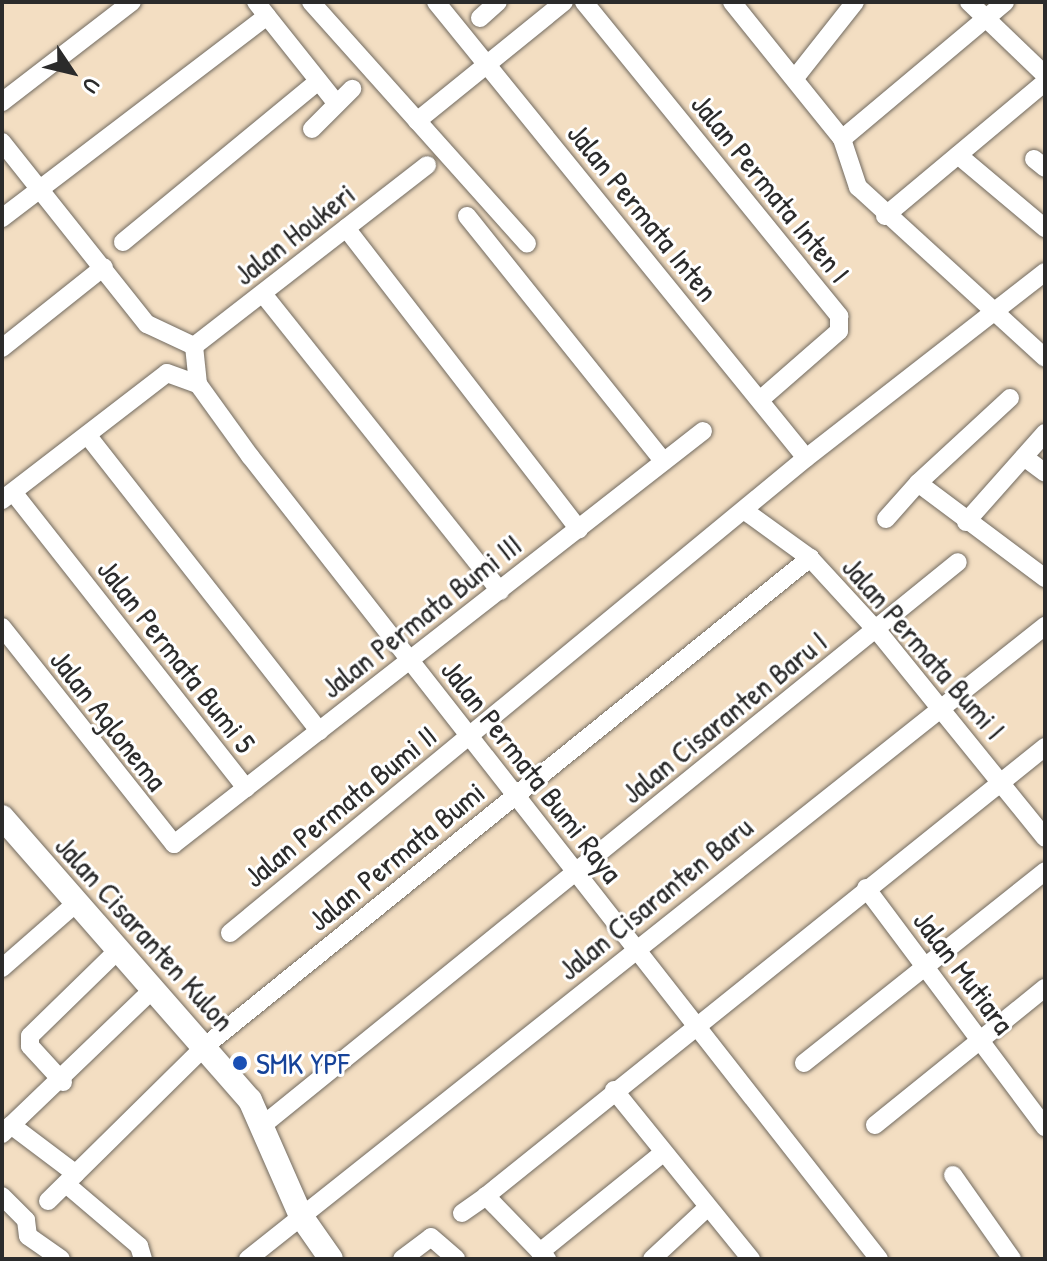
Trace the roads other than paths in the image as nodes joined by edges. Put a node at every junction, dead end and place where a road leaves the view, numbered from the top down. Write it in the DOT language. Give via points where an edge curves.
graph roads {
  1 [pos="132,2"];
  2 [pos="311,2"];
  3 [pos="436,2"];
  4 [pos="498,2"];
  5 [pos="564,2"];
  6 [pos="584,2"];
  7 [pos="732,2"];
  8 [pos="855,2"];
  9 [pos="969,2"];
  10 [pos="1005,2"];
  11 [pos="262,9"];
  12 [pos="480,18"];
  13 [pos="987,19"];
  14 [pos="488,65"];
  15 [pos="1045,75"];
  16 [pos="795,78"];
  17 [pos="318,81"];
  18 [pos="1045,82"];
  19 [pos="352,89"];
  20 [pos="2,102"];
  21 [pos="337,104"];
  22 [pos="417,121"];
  23 [pos="312,129"];
  24 [pos="842,139"];
  25 [pos="2,142"];
  26 [pos="958,155"];
  27 [pos="427,165"];
  28 [pos="41,189"];
  29 [pos="467,216"];
  30 [pos="885,216"];
  31 [pos="2,218"];
  32 [pos="346,228"];
  33 [pos="1045,228"];
  34 [pos="123,242"];
  35 [pos="527,244"];
  36 [pos="104,267"];
  37 [pos="1045,272"];
  38 [pos="263,294"];
  39 [pos="995,313"];
  40 [pos="164,337"];
  41 [pos="194,346"];
  42 [pos="2,348"];
  43 [pos="1045,358"];
  44 [pos="167,373"];
  45 [pos="198,384"];
  46 [pos="1010,398"];
  47 [pos="760,400"];
  48 [pos="703,431"];
  49 [pos="1045,433"];
  50 [pos="88,436"];
  51 [pos="1024,457"];
  52 [pos="806,458"];
  53 [pos="663,461"];
  54 [pos="1045,473"];
  55 [pos="918,483"];
  56 [pos="8,496"];
  57 [pos="745,511"];
  58 [pos="886,519"];
  59 [pos="966,522"];
  60 [pos="579,530"];
  61 [pos="810,558"];
  62 [pos="958,562"];
  63 [pos="1045,578"];
  64 [pos="500,591"];
  65 [pos="1045,626"];
  66 [pos="2,627"];
  67 [pos="875,629"];
  68 [pos="409,661"];
  69 [pos="938,705"];
  70 [pos="319,731"];
  71 [pos="468,737"];
  72 [pos="1045,747"];
  73 [pos="1001,781"];
  74 [pos="246,788"];
  75 [pos="514,796"];
  76 [pos="3,820"];
  77 [pos="1045,838"];
  78 [pos="174,844"];
  79 [pos="1045,871"];
  80 [pos="577,874"];
  81 [pos="866,888"];
  82 [pos="74,905"];
  83 [pos="230,933"];
  84 [pos="637,949"];
  85 [pos="116,952"];
  86 [pos="925,966"];
  87 [pos="2,968"];
  88 [pos="1045,988"];
  89 [pos="152,990"];
  90 [pos="696,1023"];
  91 [pos="981,1040"];
  92 [pos="204,1047"];
  93 [pos="804,1063"];
  94 [pos="63,1082"];
  95 [pos="614,1090"];
  96 [pos="1042,1118"];
  97 [pos="263,1125"];
  98 [pos="875,1125"];
  99 [pos="6,1130"];
  100 [pos="664,1152"];
  101 [pos="953,1175"];
  102 [pos="71,1179"];
  103 [pos="2,1196"];
  104 [pos="486,1196"];
  105 [pos="48,1201"];
  106 [pos="708,1207"];
  107 [pos="462,1213"];
  108 [pos="301,1216"];
  109 [pos="543,1255"];
  110 [pos="61,1259"];
  111 [pos="143,1259"];
  112 [pos="248,1259"];
  113 [pos="331,1259"];
  114 [pos="402,1259"];
  115 [pos="456,1259"];
  116 [pos="652,1259"];
  117 [pos="751,1259"];
  118 [pos="879,1259"];
  119 [pos="1012,1259"];
  1 -- 20 [label="street"];
  2 -- 22 [label="street"];
  3 -- 14 [label="street, Jalan Permata Inten"];
  4 -- 12 [label="street"];
  5 -- 14 [label="street"];
  6 -- 47 [label="street, Jalan Permata Inten I" via="842,324"];
  7 -- 16 [label="street"];
  8 -- 16 [label="street"];
  9 -- 13 [label="street"];
  10 -- 13 [label="street"];
  11 -- 17 [label="street"];
  11 -- 28 [label="street"];
  13 -- 15 [label="street"];
  13 -- 24 [label="street"];
  14 -- 22 [label="street"];
  14 -- 47 [label="street, Jalan Permata Inten"];
  16 -- 24 [label="street"];
  17 -- 21 [label="street"];
  17 -- 34 [label="street"];
  18 -- 26 [label="street"];
  19 -- 21 [label="street"];
  21 -- 23 [label="street"];
  22 -- 35 [label="street"];
  24 -- 30 [label="street" via="858,187"];
  25 -- 28 [label="street"];
  26 -- 30 [label="street"];
  26 -- 33 [label="street"];
  27 -- 32 [label="street, Jalan Houkeri"];
  28 -- 31 [label="street"];
  28 -- 36 [label="street"];
  29 -- 53 [label="street"];
  30 -- 39 [label="street"];
  32 -- 38 [label="street, Jalan Houkeri"];
  32 -- 60 [label="street"];
  36 -- 40 [label="street"];
  36 -- 42 [label="street"];
  37 -- 39 [label="street, Jalan Permata Bumi II"];
  38 -- 41 [label="street, Jalan Houkeri"];
  38 -- 64 [label="street"];
  39 -- 43 [label="street"];
  39 -- 52 [label="street, Jalan Permata Bumi II"];
  40 -- 41 [label="street"];
  40 -- 44 [label="street"];
  41 -- 45 [label="street"];
  44 -- 45 [label="street"];
  44 -- 50 [label="street"];
  45 -- 68 [label="street, Jalan Permata Bumi Raya"];
  46 -- 55 [label="street"];
  47 -- 52 [label="street, Jalan Permata Inten"];
  48 -- 53 [label="street, Jalan Permata Bumi III"];
  49 -- 51 [label="street"];
  50 -- 56 [label="street"];
  50 -- 70 [label="street"];
  51 -- 54 [label="street"];
  51 -- 59 [label="street"];
  52 -- 57 [label="street, Jalan Permata Bumi II"];
  53 -- 60 [label="street, Jalan Permata Bumi III"];
  55 -- 58 [label="street"];
  55 -- 59 [label="street"];
  56 -- 74 [label="street, Jalan Permata Bumi 5" via="65,559"];
  57 -- 61 [label="street, Jalan Permata Bumi I"];
  57 -- 71 [label="street, Jalan Permata Bumi II"];
  59 -- 63 [label="street"];
  60 -- 64 [label="street, Jalan Permata Bumi III"];
  61 -- 67 [label="street, Jalan Permata Bumi I"];
  61 -- 75 [label="street, Jalan Permata Bumi"];
  62 -- 67 [label="street, Jalan Cisaranten Baru I"];
  64 -- 68 [label="street, Jalan Permata Bumi III"];
  65 -- 69 [label="street, Jalan Cisaranten Baru"];
  66 -- 78 [label="street, Jalan Aglonema"];
  67 -- 69 [label="street, Jalan Permata Bumi I"];
  67 -- 80 [label="street, Jalan Cisaranten Baru I"];
  68 -- 70 [label="street, Jalan Permata Bumi III"];
  68 -- 71 [label="street, Jalan Permata Bumi Raya"];
  69 -- 73 [label="street, Jalan Permata Bumi I"];
  69 -- 84 [label="street, Jalan Cisaranten Baru"];
  70 -- 74 [label="street, Jalan Permata Bumi III"];
  71 -- 75 [label="street, Jalan Permata Bumi Raya"];
  71 -- 83 [label="street, Jalan Permata Bumi II"];
  72 -- 73 [label="street"];
  73 -- 77 [label="street, Jalan Permata Bumi I"];
  73 -- 81 [label="street"];
  74 -- 78 [label="street, Jalan Permata Bumi III"];
  75 -- 80 [label="street, Jalan Permata Bumi Raya"];
  75 -- 92 [label="street, Jalan Permata Bumi"];
  76 -- 82 [label="main road, Jalan Cisaranten Kulon"];
  79 -- 86 [label="street"];
  80 -- 84 [label="street, Jalan Permata Bumi Raya"];
  80 -- 97 [label="street, Jalan Cisaranten Baru I"];
  81 -- 86 [label="street, Jalan Mutiara"];
  81 -- 90 [label="street"];
  82 -- 85 [label="main road, Jalan Cisaranten Kulon"];
  82 -- 87 [label="street"];
  84 -- 90 [label="street, Jalan Permata Bumi Raya"];
  84 -- 108 [label="street, Jalan Cisaranten Baru"];
  85 -- 89 [label="main road, Jalan Cisaranten Kulon"];
  85 -- 94 [label="street" via="30,1036 30,1046"];
  86 -- 91 [label="street, Jalan Mutiara"];
  86 -- 93 [label="street"];
  88 -- 91 [label="street"];
  89 -- 92 [label="main road, Jalan Cisaranten Kulon"];
  89 -- 94 [label="street"];
  90 -- 95 [label="street"];
  90 -- 118 [label="street, Jalan Permata Bumi Raya"];
  91 -- 96 [label="street, Jalan Mutiara"];
  91 -- 98 [label="street"];
  92 -- 97 [label="main road, Jalan Cisaranten Kulon"];
  92 -- 102 [label="street, Jalan Permata Bumi"];
  94 -- 99 [label="street"];
  95 -- 100 [label="street"];
  95 -- 104 [label="street"];
  97 -- 108 [label="main road, Jalan Cisaranten Kulon"];
  99 -- 102 [label="street"];
  100 -- 106 [label="street"];
  100 -- 109 [label="street"];
  101 -- 119 [label="street"];
  102 -- 105 [label="street, Jalan Permata Bumi"];
  102 -- 111 [label="street" via="139,1246"];
  103 -- 110 [label="street" via="26,1220 28,1236"];
  104 -- 107 [label="street"];
  104 -- 109 [label="street"];
  106 -- 116 [label="street"];
  106 -- 117 [label="street"];
  108 -- 112 [label="street, Jalan Cisaranten Baru"];
  108 -- 113 [label="main road, Jalan Cisaranten Kulon"];
  114 -- 115 [label="street" via="431,1237"];
}
